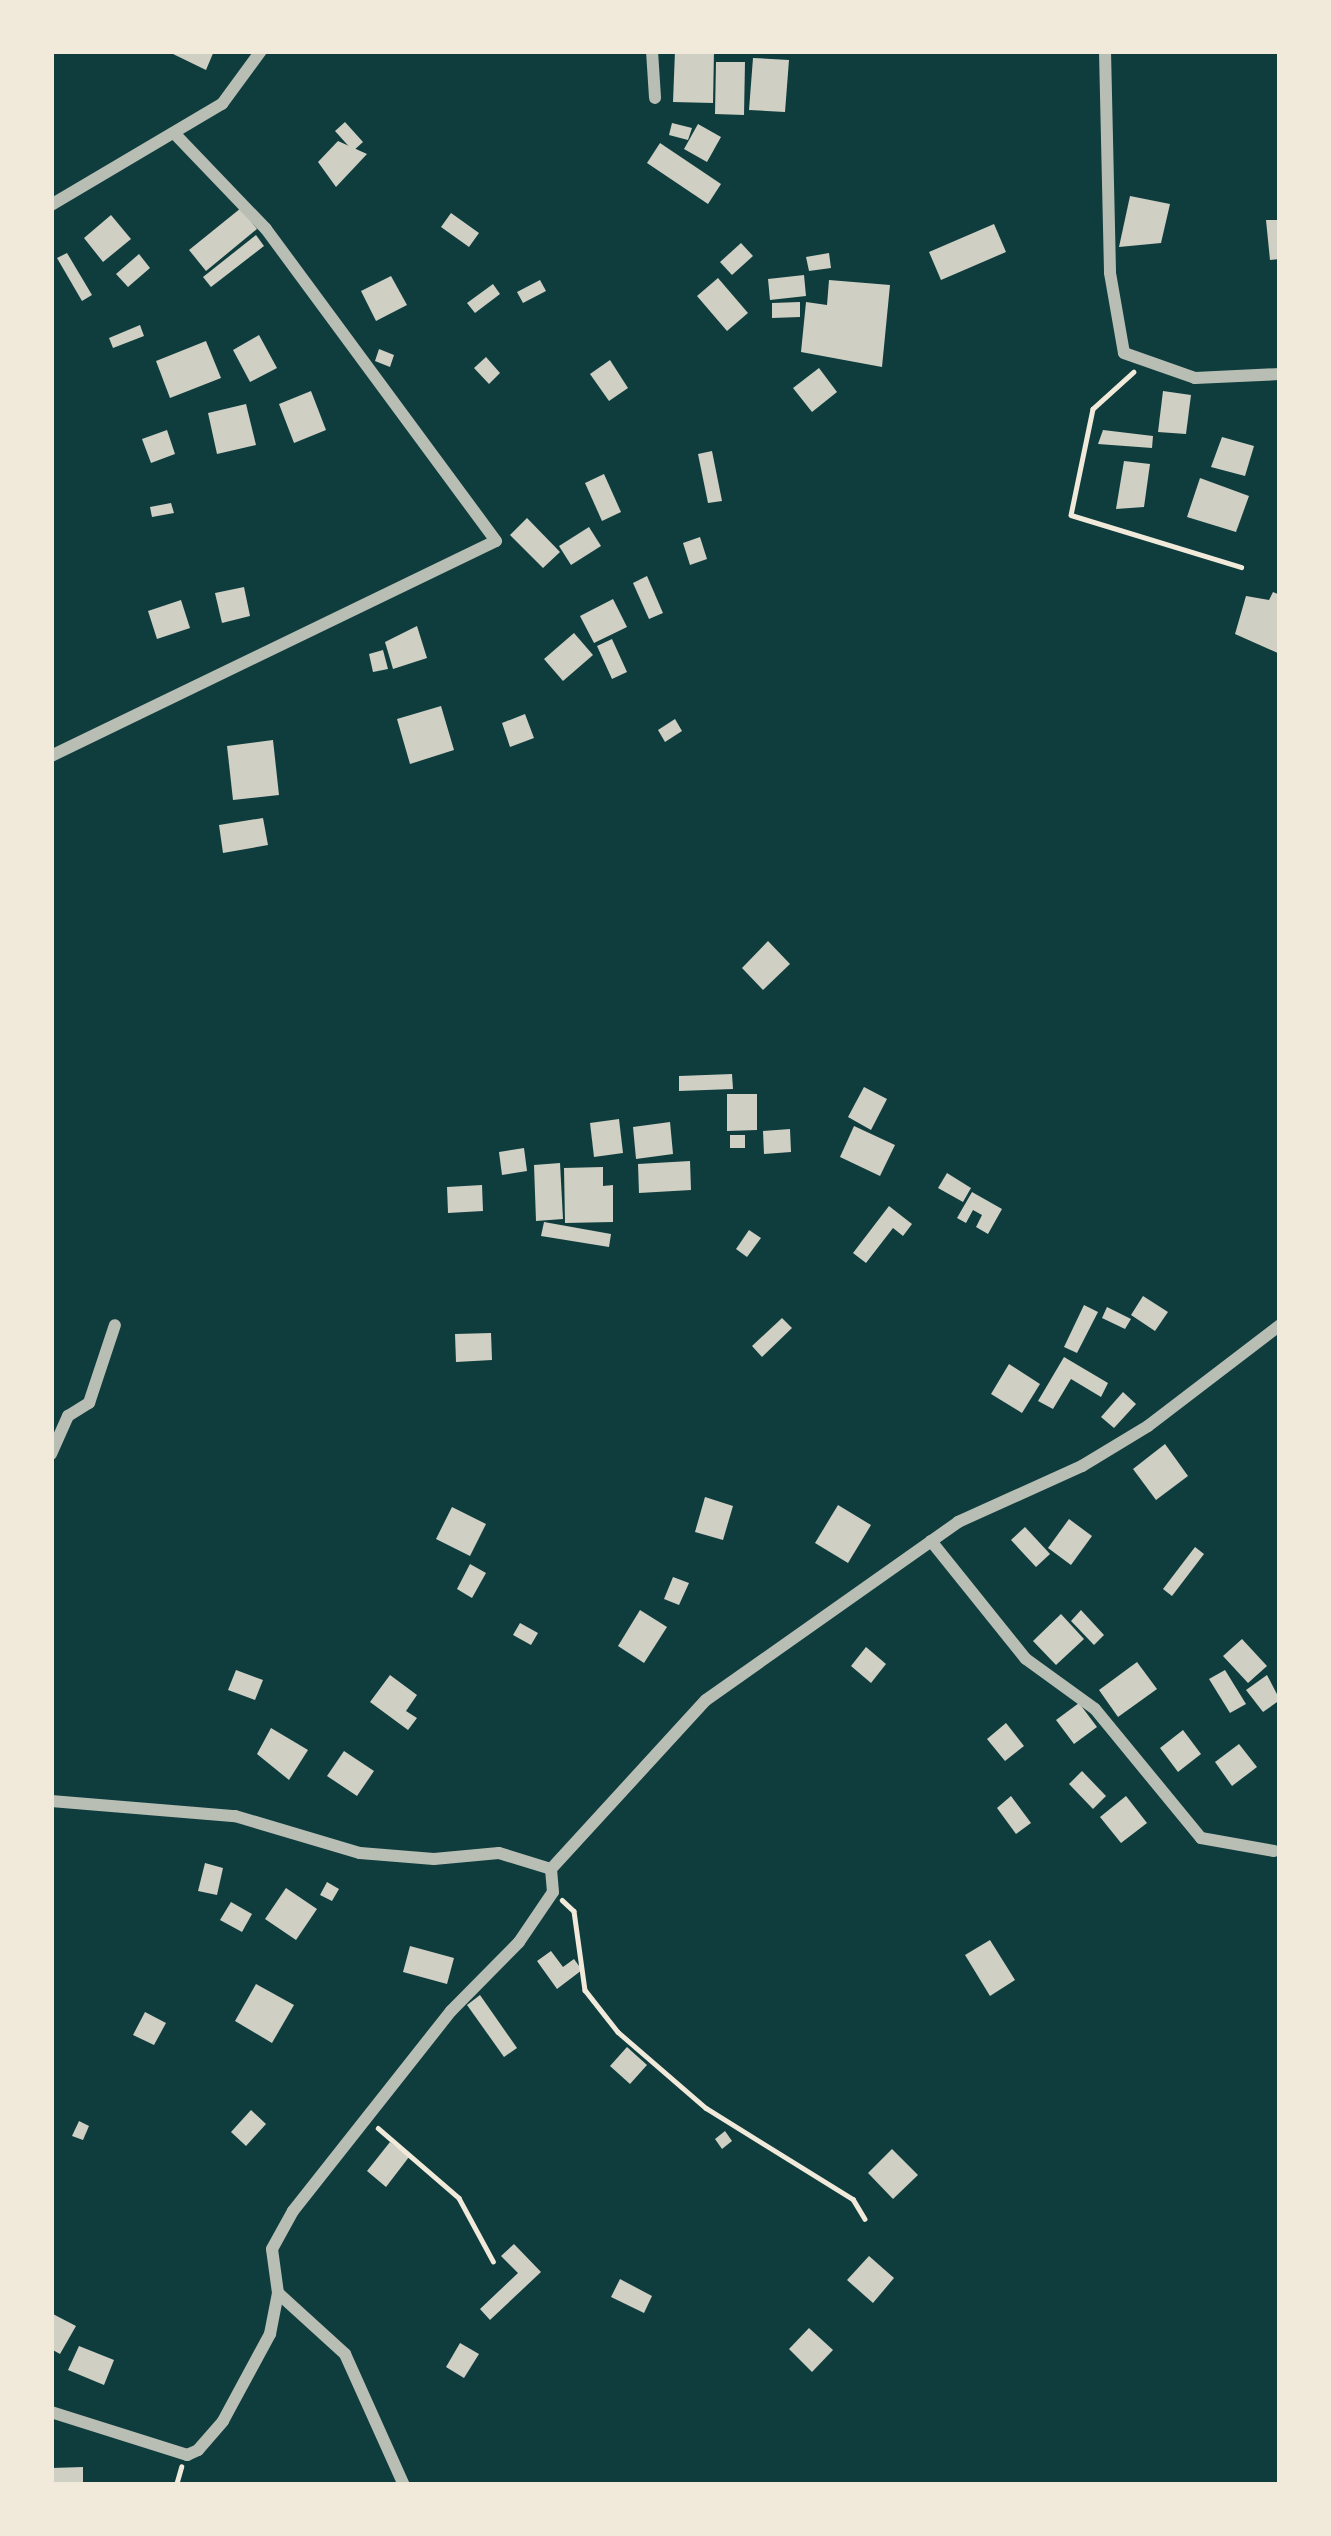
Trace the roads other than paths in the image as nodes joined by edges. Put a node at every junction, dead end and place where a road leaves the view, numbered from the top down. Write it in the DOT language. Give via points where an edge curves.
graph roads {
  1 [pos="261,51"];
  2 [pos="652,51"];
  3 [pos="1105,51"];
  4 [pos="655,98"];
  5 [pos="176,135"];
  6 [pos="51,205"];
  7 [pos="1280,374"];
  8 [pos="51,756"];
  9 [pos="116,1325"];
  10 [pos="1280,1325"];
  11 [pos="51,1454"];
  12 [pos="931,1541"];
  13 [pos="51,1802"];
  14 [pos="1274,1851"];
  15 [pos="551,1869"];
  16 [pos="278,2293"];
  17 [pos="51,2411"];
  18 [pos="404,2485"];
  1 -- 5 [label="street" via="222,104"];
  2 -- 4 [label="street"];
  3 -- 7 [label="street" via="1115,319 1124,353 1195,378"];
  5 -- 6 [label="street"];
  5 -- 8 [label="street" via="266,230 496,541"];
  9 -- 11 [label="street" via="89,1402 68,1416"];
  10 -- 12 [label="street" via="1108,1451 1020,1488"];
  12 -- 14 [label="street" via="1026,1659 1095,1709 1201,1838"];
  12 -- 15 [label="street" via="706,1700"];
  13 -- 15 [label="street" via="235,1816 360,1853 499,1853"];
  15 -- 16 [label="street" via="554,1892 366,2120 272,2249"];
  16 -- 17 [label="street" via="256,2364 197,2450 187,2455"];
  16 -- 18 [label="street" via="345,2354"];
}
